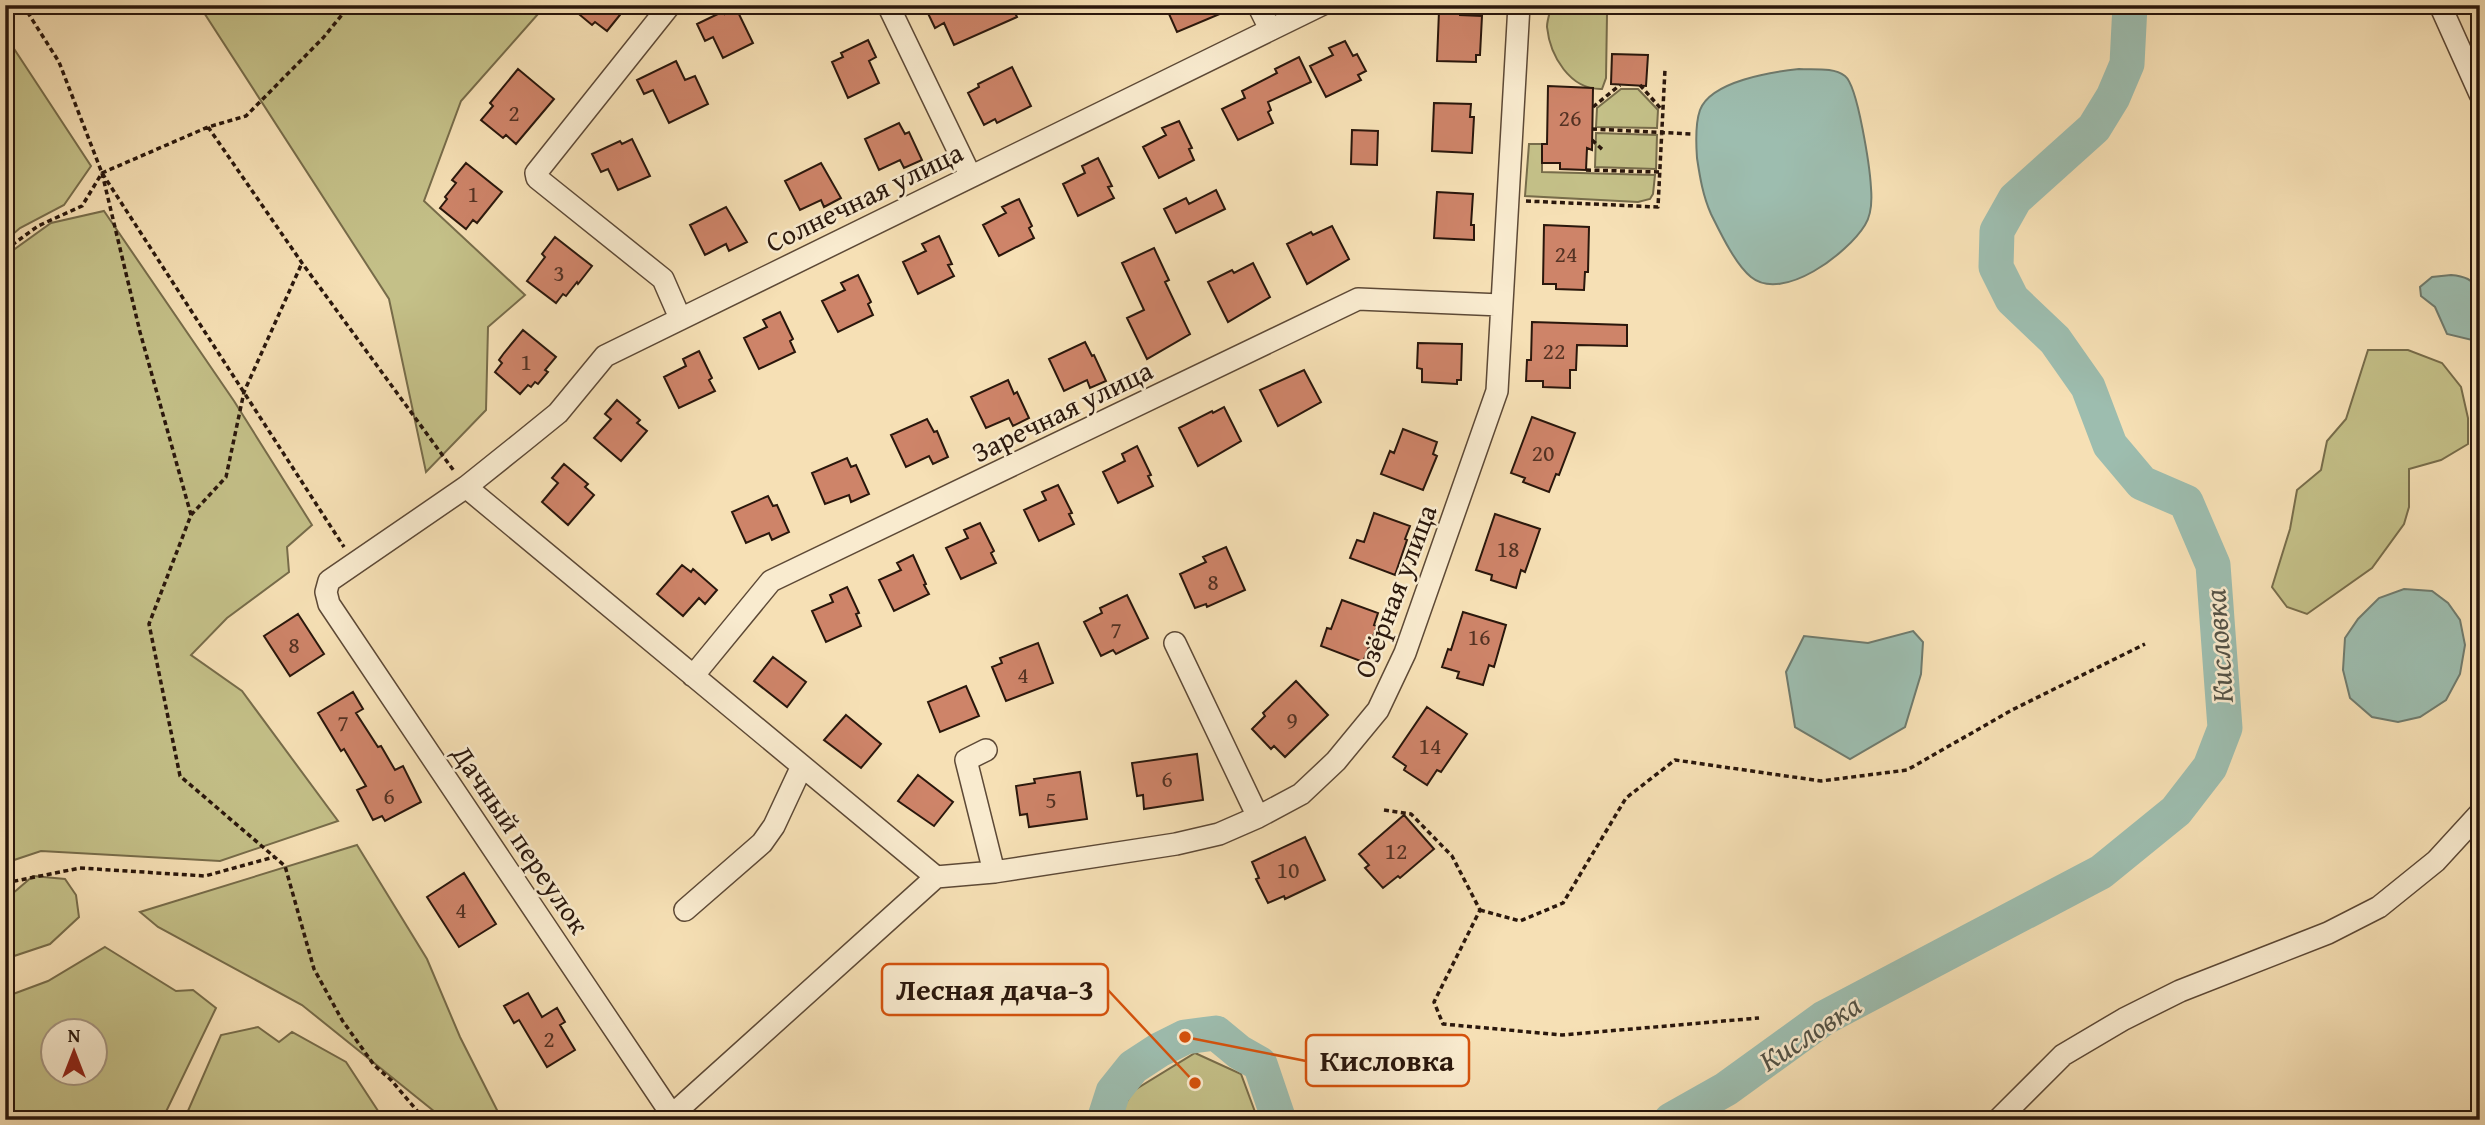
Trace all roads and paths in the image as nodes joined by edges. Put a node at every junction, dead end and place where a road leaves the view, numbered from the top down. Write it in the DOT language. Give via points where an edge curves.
graph roads {
  1 [pos="23,5"];
  2 [pos="350,5"];
  3 [pos="670,5"];
  4 [pos="888,5"];
  5 [pos="1258,5"];
  6 [pos="1321,5"];
  7 [pos="1519,5"];
  8 [pos="2440,5"];
  9 [pos="1270,29"];
  10 [pos="1665,69"];
  11 [pos="1620,85"];
  12 [pos="1640,86"];
  13 [pos="2480,94"];
  14 [pos="1592,107"];
  15 [pos="1662,111"];
  16 [pos="208,127"];
  17 [pos="1592,130"];
  18 [pos="1661,132"];
  19 [pos="1692,134"];
  20 [pos="1592,140"];
  21 [pos="1604,151"];
  22 [pos="1586,170"];
  23 [pos="1659,172"];
  24 [pos="102,173"];
  25 [pos="971,175"];
  26 [pos="1507,200"];
  27 [pos="5,250"];
  28 [pos="302,263"];
  29 [pos="1501,305"];
  30 [pos="680,318"];
  31 [pos="244,392"];
  32 [pos="466,487"];
  33 [pos="191,515"];
  34 [pos="354,564"];
  35 [pos="326,592"];
  36 [pos="1175,643"];
  37 [pos="2145,644"];
  38 [pos="693,676"];
  39 [pos="986,750"];
  40 [pos="802,766"];
  41 [pos="1384,810"];
  42 [pos="2480,813"];
  43 [pos="1258,817"];
  44 [pos="274,857"];
  45 [pos="994,872"];
  46 [pos="936,877"];
  47 [pos="5,883"];
  48 [pos="685,910"];
  49 [pos="1480,910"];
  50 [pos="1759,1018"];
  51 [pos="425,1120"];
  52 [pos="1998,1120"];
  1 -- 24 [label="path" via="59,62"];
  2 -- 16 [label="path" via="246,116"];
  3 -- 30 [label="street" via="536,173 663,279"];
  4 -- 25 [label="street"];
  5 -- 9 [label="street"];
  6 -- 9 [label="street, Солнечная улица"];
  7 -- 26 [label="street, Озёрная улица"];
  8 -- 13 [label="street"];
  9 -- 25 [label="street, Солнечная улица"];
  10 -- 15 [label="path"];
  11 -- 14 [label="path"];
  12 -- 15 [label="path"];
  15 -- 18 [label="path"];
  16 -- 24 [label="path"];
  16 -- 28 [label="path"];
  17 -- 18 [label="path"];
  18 -- 19 [label="path"];
  18 -- 23 [label="path"];
  20 -- 21 [label="path"];
  22 -- 23 [label="path"];
  23 -- 26 [label="path" via="1658,206"];
  24 -- 27 [label="path" via="82,206 38,226"];
  24 -- 31 [label="path"];
  24 -- 33 [label="path"];
  25 -- 30 [label="street, Солнечная улица"];
  26 -- 29 [label="street, Озёрная улица"];
  28 -- 31 [label="path"];
  28 -- 32 [label="path"];
  29 -- 38 [label="street, Заречная улица" via="1358,299 771,581"];
  29 -- 43 [label="street, Озёрная улица" via="1497,391 1405,653 1384,698 1336,761 1301,793"];
  30 -- 32 [label="street, Солнечная улица" via="605,356 558,413"];
  31 -- 33 [label="path" via="226,477"];
  31 -- 34 [label="path"];
  32 -- 34 [label="street, Солнечная улица"];
  32 -- 38 [label="street"];
  33 -- 44 [label="path" via="149,624 180,776"];
  34 -- 35 [label="street, Солнечная улица" via="329,581"];
  35 -- 46 [label="street, Дачный переулок" via="329,604 672,1115"];
  36 -- 43 [label="street"];
  37 -- 49 [label="path" via="2012,710 1907,770 1821,781 1675,760 1626,798 1563,903 1520,921"];
  38 -- 40 [label="street"];
  39 -- 45 [label="street" via="967,760"];
  40 -- 46 [label="street"];
  40 -- 48 [label="street" via="762,843"];
  41 -- 49 [label="path" via="1411,814 1452,856"];
  42 -- 52 [label="street" via="2436,861 2379,907 2124,1019 2063,1055"];
  43 -- 45 [label="street, Озёрная улица" via="1219,834 1176,844"];
  44 -- 47 [label="path" via="205,876 80,868"];
  44 -- 51 [label="path" via="285,866 314,969 342,1020 374,1065"];
  45 -- 46 [label="street, Озёрная улица"];
  49 -- 50 [label="path" via="1434,1002 1443,1024 1562,1035"];
}
